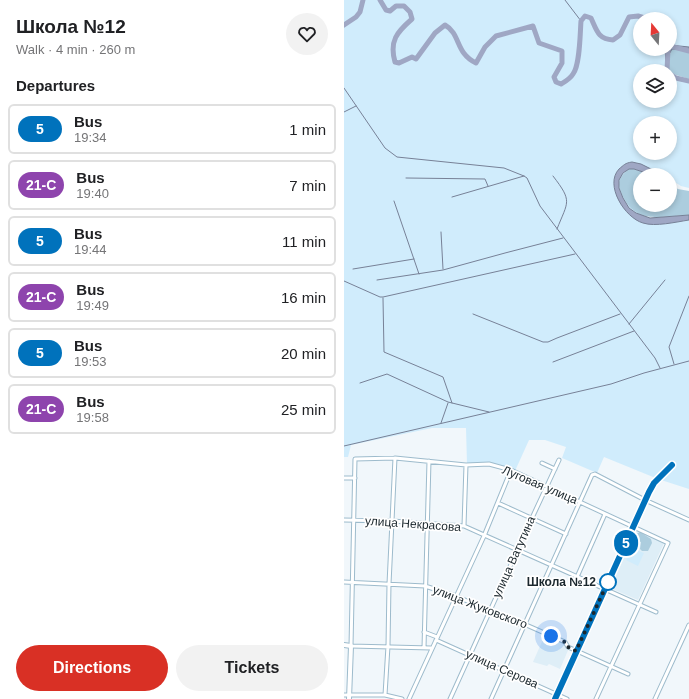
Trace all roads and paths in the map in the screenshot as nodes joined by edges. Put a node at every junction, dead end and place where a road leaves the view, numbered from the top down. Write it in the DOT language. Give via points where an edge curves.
graph roads {
  1 [pos="395,458"];
  2 [pos="559,460"];
  3 [pos="429,461"];
  4 [pos="542,463"];
  5 [pos="466,464"];
  6 [pos="672,465"];
  7 [pos="555,469"];
  8 [pos="511,470"];
  9 [pos="344,478"];
  10 [pos="355,478"];
  11 [pos="548,486"];
  12 [pos="645,500"];
  13 [pos="580,502"];
  14 [pos="498,503"];
  15 [pos="605,514"];
  16 [pos="532,518"];
  17 [pos="344,520"];
  18 [pos="689,520"];
  19 [pos="354,521"];
  20 [pos="392,521"];
  21 [pos="428,524"];
  22 [pos="464,526"];
  23 [pos="633,527"];
  24 [pos="566,534"];
  25 [pos="484,536"];
  26 [pos="517,550"];
  27 [pos="551,566"];
  28 [pos="577,577"];
  29 [pos="344,582"];
  30 [pos="353,582"];
  31 [pos="389,584"];
  32 [pos="425,586"];
  33 [pos="604,590"];
  34 [pos="456,596"];
  35 [pos="639,605"];
  36 [pos="490,611"];
  37 [pos="656,612"];
  38 [pos="524,624"];
  39 [pos="689,624"];
  40 [pos="424,632"];
  41 [pos="436,639"];
  42 [pos="344,646"];
  43 [pos="350,646"];
  44 [pos="388,646"];
  45 [pos="424,648"];
  46 [pos="432,648"];
  47 [pos="576,651"];
  48 [pos="470,656"];
  49 [pos="611,666"];
  50 [pos="504,670"];
  51 [pos="628,674"];
  52 [pos="557,694"];
  53 [pos="385,695"];
  54 [pos="347,696"];
  55 [pos="402,699"];
  56 [pos="409,699"];
  57 [pos="450,699"];
  58 [pos="491,699"];
  59 [pos="555,699"];
  60 [pos="567,699"];
  61 [pos="596,699"];
  62 [pos="655,699"];
  1 -- 3 [label="street, Луговая улица"];
  1 -- 10 [label="street, Луговая улица" via="355,459"];
  1 -- 20 [label="street"];
  2 -- 7 [label="street, улица Ватутина"];
  3 -- 5 [label="street, Луговая улица"];
  3 -- 21 [label="street"];
  4 -- 7 [label="street"];
  5 -- 8 [label="street, Луговая улица" via="489,464"];
  5 -- 22 [label="street"];
  6 -- 12 [label="street" via="654,483"];
  7 -- 11 [label="street, улица Ватутина"];
  8 -- 11 [label="street, Луговая улица"];
  8 -- 14 [label="street"];
  9 -- 10 [label="street"];
  10 -- 19 [label="street"];
  11 -- 13 [label="street, Луговая улица"];
  11 -- 16 [label="street, улица Ватутина"];
  12 -- 13 [label="street" via="595,474"];
  12 -- 18 [label="street"];
  12 -- 23 [label="street"];
  13 -- 15 [label="street, Луговая улица"];
  13 -- 24 [label="street"];
  14 -- 16 [label="street"];
  14 -- 25 [label="street"];
  15 -- 23 [label="street, Луговая улица"];
  15 -- 28 [label="street"];
  16 -- 24 [label="street"];
  16 -- 26 [label="street, улица Ватутина"];
  17 -- 19 [label="street, улица Некрасова"];
  19 -- 20 [label="street, улица Некрасова"];
  19 -- 30 [label="street"];
  20 -- 21 [label="street, улица Некрасова"];
  20 -- 31 [label="street"];
  21 -- 22 [label="street, улица Некрасова"];
  21 -- 32 [label="street"];
  22 -- 25 [label="street, улица Некрасова"];
  23 -- 33 [label="street"];
  23 -- 35 [label="street, Луговая улица" via="668,543"];
  24 -- 27 [label="street"];
  25 -- 26 [label="street, улица Некрасова"];
  25 -- 34 [label="street"];
  26 -- 27 [label="street, улица Некрасова"];
  26 -- 36 [label="street, улица Ватутина"];
  27 -- 28 [label="street, улица Некрасова"];
  27 -- 38 [label="street"];
  28 -- 33 [label="street, улица Некрасова"];
  29 -- 30 [label="street, улица Жуковского"];
  30 -- 31 [label="street, улица Жуковского"];
  30 -- 43 [label="street"];
  31 -- 32 [label="street, улица Жуковского"];
  31 -- 44 [label="street"];
  32 -- 34 [label="street, улица Жуковского"];
  32 -- 40 [label="street"];
  33 -- 35 [label="street, улица Некрасова"];
  33 -- 47 [label="street"];
  34 -- 36 [label="street, улица Жуковского"];
  34 -- 41 [label="street"];
  35 -- 37 [label="street, улица Некрасова"];
  35 -- 49 [label="street"];
  36 -- 38 [label="street, улица Жуковского" via="518,624"];
  36 -- 48 [label="street, улица Ватутина"];
  38 -- 47 [label="street, улица Жуковского" via="565,642"];
  38 -- 50 [label="street"];
  39 -- 62 [label="street"];
  40 -- 41 [label="street, улица Серова"];
  40 -- 45 [label="street"];
  41 -- 46 [label="street"];
  41 -- 48 [label="street, улица Серова"];
  42 -- 43 [label="main road"];
  43 -- 44 [label="street"];
  43 -- 54 [label="main road"];
  44 -- 45 [label="street"];
  44 -- 53 [label="street"];
  45 -- 46 [label="street"];
  46 -- 56 [label="street"];
  47 -- 49 [label="street, улица Жуковского"];
  47 -- 52 [label="street"];
  48 -- 50 [label="street, улица Серова"];
  48 -- 57 [label="street, улица Ватутина"];
  49 -- 51 [label="street, улица Жуковского"];
  49 -- 61 [label="street"];
  50 -- 52 [label="street, улица Серова"];
  50 -- 58 [label="street"];
  52 -- 59 [label="street"];
  52 -- 60 [label="street, улица Серова"];
  53 -- 54 [label="street"];
  53 -- 55 [label="street"];
}
